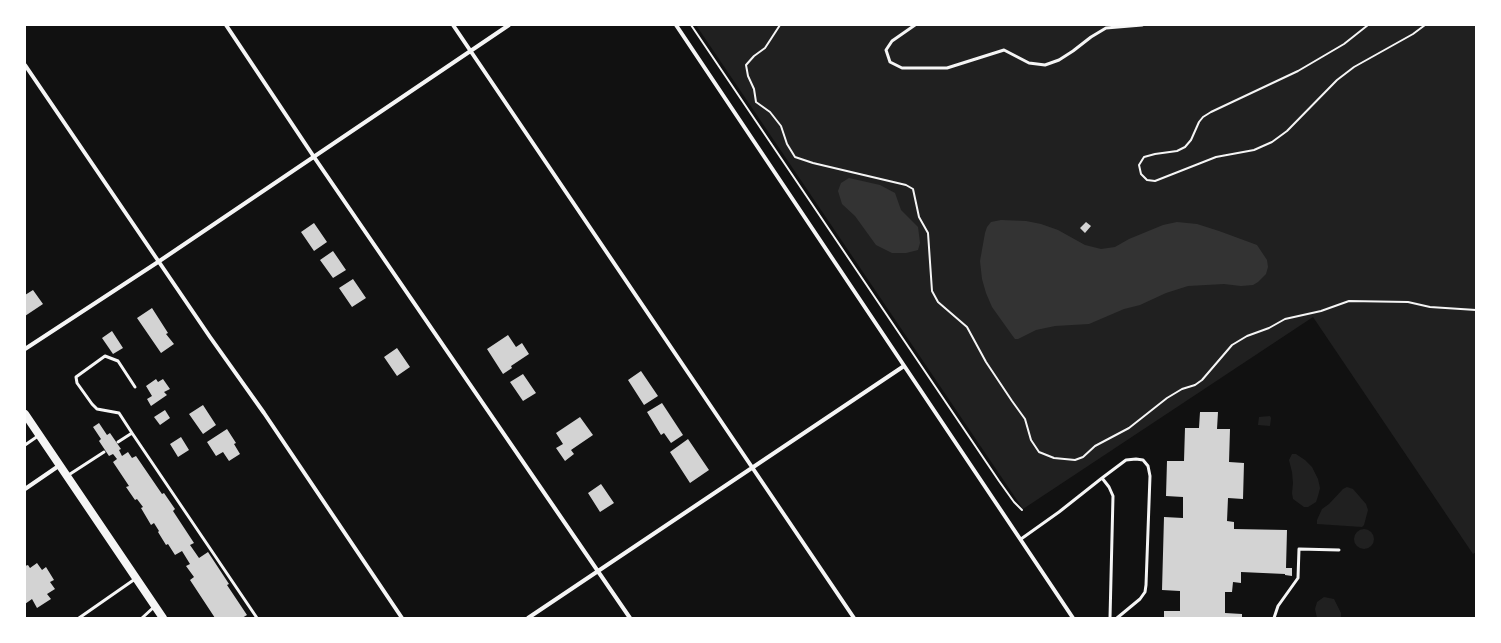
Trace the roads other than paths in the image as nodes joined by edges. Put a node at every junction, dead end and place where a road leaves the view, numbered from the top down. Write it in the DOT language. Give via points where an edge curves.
graph roads {
  1 [pos="226,25"];
  2 [pos="453,25"];
  3 [pos="509,25"];
  4 [pos="676,25"];
  5 [pos="915,25"];
  6 [pos="1142,25"];
  7 [pos="470,50"];
  8 [pos="25,66"];
  9 [pos="314,157"];
  10 [pos="158,262"];
  11 [pos="25,349"];
  12 [pos="904,366"];
  13 [pos="135,387"];
  14 [pos="25,414"];
  15 [pos="132,433"];
  16 [pos="40,435"];
  17 [pos="118,442"];
  18 [pos="25,445"];
  19 [pos="104,452"];
  20 [pos="60,465"];
  21 [pos="752,467"];
  22 [pos="68,476"];
  23 [pos="1102,478"];
  24 [pos="25,489"];
  25 [pos="1021,539"];
  26 [pos="1339,550"];
  27 [pos="598,571"];
  28 [pos="136,578"];
  29 [pos="155,606"];
  30 [pos="79,618"];
  31 [pos="142,618"];
  32 [pos="163,618"];
  33 [pos="257,618"];
  34 [pos="402,618"];
  35 [pos="528,618"];
  36 [pos="630,618"];
  37 [pos="854,618"];
  38 [pos="1073,618"];
  39 [pos="1110,618"];
  40 [pos="1117,618"];
  41 [pos="1274,618"];
  1 -- 9 [label="street"];
  2 -- 7 [label="street"];
  3 -- 7 [label="street"];
  4 -- 12 [label="street"];
  5 -- 6 [label="lane" via="892,41 886,50 890,62 902,68 947,68 1004,50 1028,63 1045,65 1059,60 1106,28"];
  7 -- 9 [label="street"];
  7 -- 21 [label="street"];
  8 -- 10 [label="street"];
  9 -- 10 [label="street"];
  9 -- 27 [label="street"];
  10 -- 11 [label="street"];
  10 -- 34 [label="street" via="264,413"];
  12 -- 21 [label="street"];
  12 -- 25 [label="street"];
  13 -- 15 [label="lane" via="118,361 105,356 76,377 77,383 97,409 120,413"];
  14 -- 16 [label="main road"];
  15 -- 17 [label="lane"];
  15 -- 33 [label="lane"];
  16 -- 18 [label="lane"];
  16 -- 20 [label="main road"];
  19 -- 22 [label="lane"];
  20 -- 22 [label="main road"];
  20 -- 24 [label="street"];
  21 -- 27 [label="street"];
  21 -- 37 [label="street"];
  22 -- 28 [label="main road"];
  23 -- 25 [label="lane"];
  23 -- 39 [label="lane" via="1113,496"];
  23 -- 40 [label="lane" via="1126,460 1136,459 1143,460 1148,466 1150,476 1145,592"];
  25 -- 38 [label="street"];
  26 -- 41 [label="lane" via="1299,549 1298,578 1278,606"];
  27 -- 35 [label="street"];
  27 -- 36 [label="street"];
  28 -- 29 [label="main road"];
  28 -- 30 [label="lane"];
  29 -- 31 [label="lane"];
  29 -- 32 [label="main road"];
}
